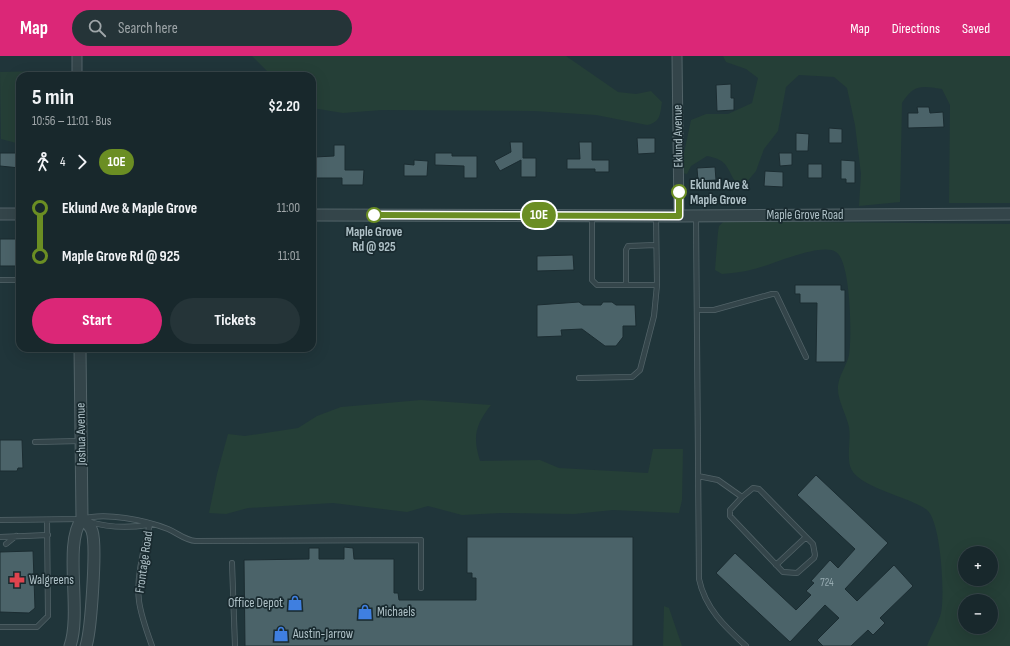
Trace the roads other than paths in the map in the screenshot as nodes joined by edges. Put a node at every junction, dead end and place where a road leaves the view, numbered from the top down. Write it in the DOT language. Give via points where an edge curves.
graph roads {
  1 [pos="77,56"];
  2 [pos="678,56"];
  3 [pos="77,72"];
  4 [pos="0,214"];
  5 [pos="16,214"];
  6 [pos="1010,214"];
  7 [pos="316,215"];
  8 [pos="592,216"];
  9 [pos="656,216"];
  10 [pos="679,216"];
  11 [pos="696,216"];
  12 [pos="656,246"];
  13 [pos="0,280"];
  14 [pos="16,280"];
  15 [pos="626,285"];
  16 [pos="657,285"];
  17 [pos="697,310"];
  18 [pos="80,352"];
  19 [pos="806,357"];
  20 [pos="579,378"];
  21 [pos="82,441"];
  22 [pos="35,442"];
  23 [pos="698,476"];
  24 [pos="742,497"];
  25 [pos="82,519"];
  26 [pos="0,520"];
  27 [pos="47,520"];
  28 [pos="150,524"];
  29 [pos="48,535"];
  30 [pos="0,536"];
  31 [pos="16,536"];
  32 [pos="806,537"];
  33 [pos="6,544"];
  34 [pos="232,563"];
  35 [pos="776,565"];
  36 [pos="421,588"];
  37 [pos="0,627"];
  38 [pos="70,646"];
  39 [pos="86,646"];
  40 [pos="152,646"];
  41 [pos="235,646"];
  42 [pos="746,646"];
  1 -- 3 [label="street"];
  2 -- 10 [label="street, Eklund Avenue"];
  4 -- 5 [label="street"];
  6 -- 11 [label="street, Maple Grove Road"];
  7 -- 8 [label="street, Maple Grove Road"];
  8 -- 9 [label="street, Maple Grove Road"];
  8 -- 15 [label="lane" via="592,280 597,285"];
  9 -- 10 [label="street, Maple Grove Road"];
  9 -- 12 [label="lane"];
  10 -- 11 [label="street, Maple Grove Road"];
  11 -- 17 [label="lane"];
  12 -- 15 [label="lane" via="628,246"];
  12 -- 16 [label="lane"];
  13 -- 14 [label="lane"];
  15 -- 16 [label="lane"];
  16 -- 20 [label="lane" via="654,316 640,370 632,377"];
  17 -- 19 [label="lane" via="714,310 776,294"];
  17 -- 23 [label="lane"];
  18 -- 21 [label="street, Joshua Avenue"];
  21 -- 22 [label="lane"];
  21 -- 25 [label="street, Joshua Avenue"];
  23 -- 24 [label="lane" via="718,480"];
  23 -- 42 [label="lane" via="699,579 702,594 727,629"];
  24 -- 32 [label="lane" via="756,487"];
  24 -- 35 [label="lane" via="730,510 730,516"];
  25 -- 27 [label="lane, Frontage Road"];
  25 -- 28 [label="lane, Frontage Road" via="95,516 115,517"];
  25 -- 28 [label="lane, Frontage Road" via="113,527"];
  25 -- 38 [label="street, Joshua Avenue" via="75,534 75,628"];
  25 -- 39 [label="street" via="91,527 93,542 91,618"];
  26 -- 27 [label="lane, Frontage Road"];
  27 -- 29 [label="lane"];
  28 -- 36 [label="lane" via="196,542 420,540"];
  28 -- 40 [label="lane, Frontage Road" via="138,597"];
  29 -- 31 [label="lane"];
  29 -- 37 [label="lane" via="48,616 37,628"];
  30 -- 31 [label="lane"];
  31 -- 33 [label="lane"];
  32 -- 35 [label="lane"];
  32 -- 35 [label="lane" via="813,544 815,555 801,570 797,573 783,572"];
  34 -- 41 [label="lane"];
}
